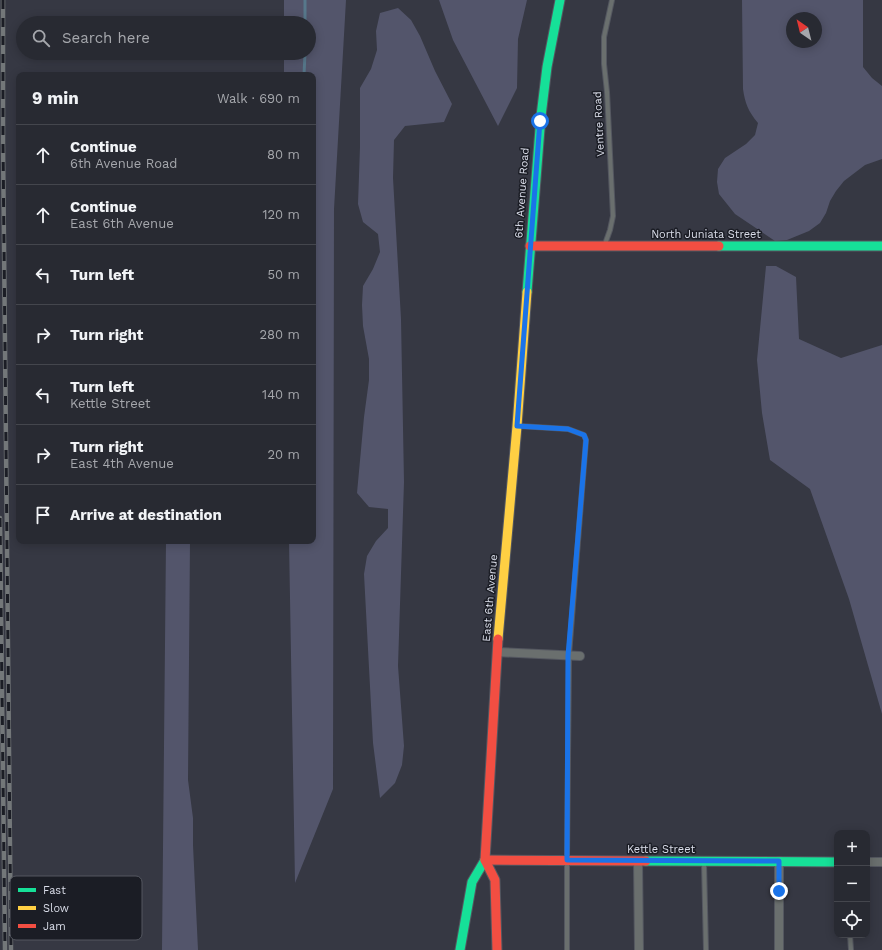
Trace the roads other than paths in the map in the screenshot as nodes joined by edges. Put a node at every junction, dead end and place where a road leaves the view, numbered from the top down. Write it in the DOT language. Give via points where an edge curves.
graph roads {
  1 [pos="560,0"];
  2 [pos="612,0"];
  3 [pos="530,246"];
  4 [pos="604,246"];
  5 [pos="882,246"];
  6 [pos="517,426"];
  7 [pos="497,652"];
  8 [pos="568,656"];
  9 [pos="580,656"];
  10 [pos="485,860"];
  11 [pos="567,860"];
  12 [pos="638,861"];
  13 [pos="704,861"];
  14 [pos="779,861"];
  15 [pos="834,862"];
  16 [pos="870,862"];
  17 [pos="882,862"];
  18 [pos="850,938"];
  19 [pos="460,950"];
  20 [pos="496,950"];
  21 [pos="567,950"];
  22 [pos="639,950"];
  23 [pos="706,950"];
  24 [pos="779,950"];
  25 [pos="850,950"];
  1 -- 3 [label="main road, 6th Avenue Road" via="541,110"];
  2 -- 4 [label="lane, Ventre Road" via="604,37 604,64 613,216"];
  3 -- 4 [label="main road, North Juniata Street"];
  3 -- 6 [label="main road, East 6th Avenue"];
  4 -- 5 [label="main road, North Juniata Street"];
  6 -- 7 [label="main road, East 6th Avenue"];
  6 -- 8 [label="lane" via="568,429 584,435 586,440"];
  7 -- 8 [label="street"];
  7 -- 10 [label="main road, East 6th Avenue"];
  8 -- 9 [label="street"];
  8 -- 11 [label="lane"];
  10 -- 11 [label="main road, Kettle Street"];
  10 -- 19 [label="main road" via="472,882"];
  10 -- 20 [label="main road, East 6th Avenue" via="495,880"];
  11 -- 12 [label="main road, Kettle Street"];
  11 -- 21 [label="lane"];
  12 -- 13 [label="main road, Kettle Street"];
  12 -- 22 [label="street"];
  13 -- 14 [label="main road, Kettle Street"];
  13 -- 23 [label="lane"];
  14 -- 15 [label="main road, Kettle Street"];
  14 -- 24 [label="street"];
  16 -- 17 [label="street"];
  18 -- 25 [label="lane"];
}
